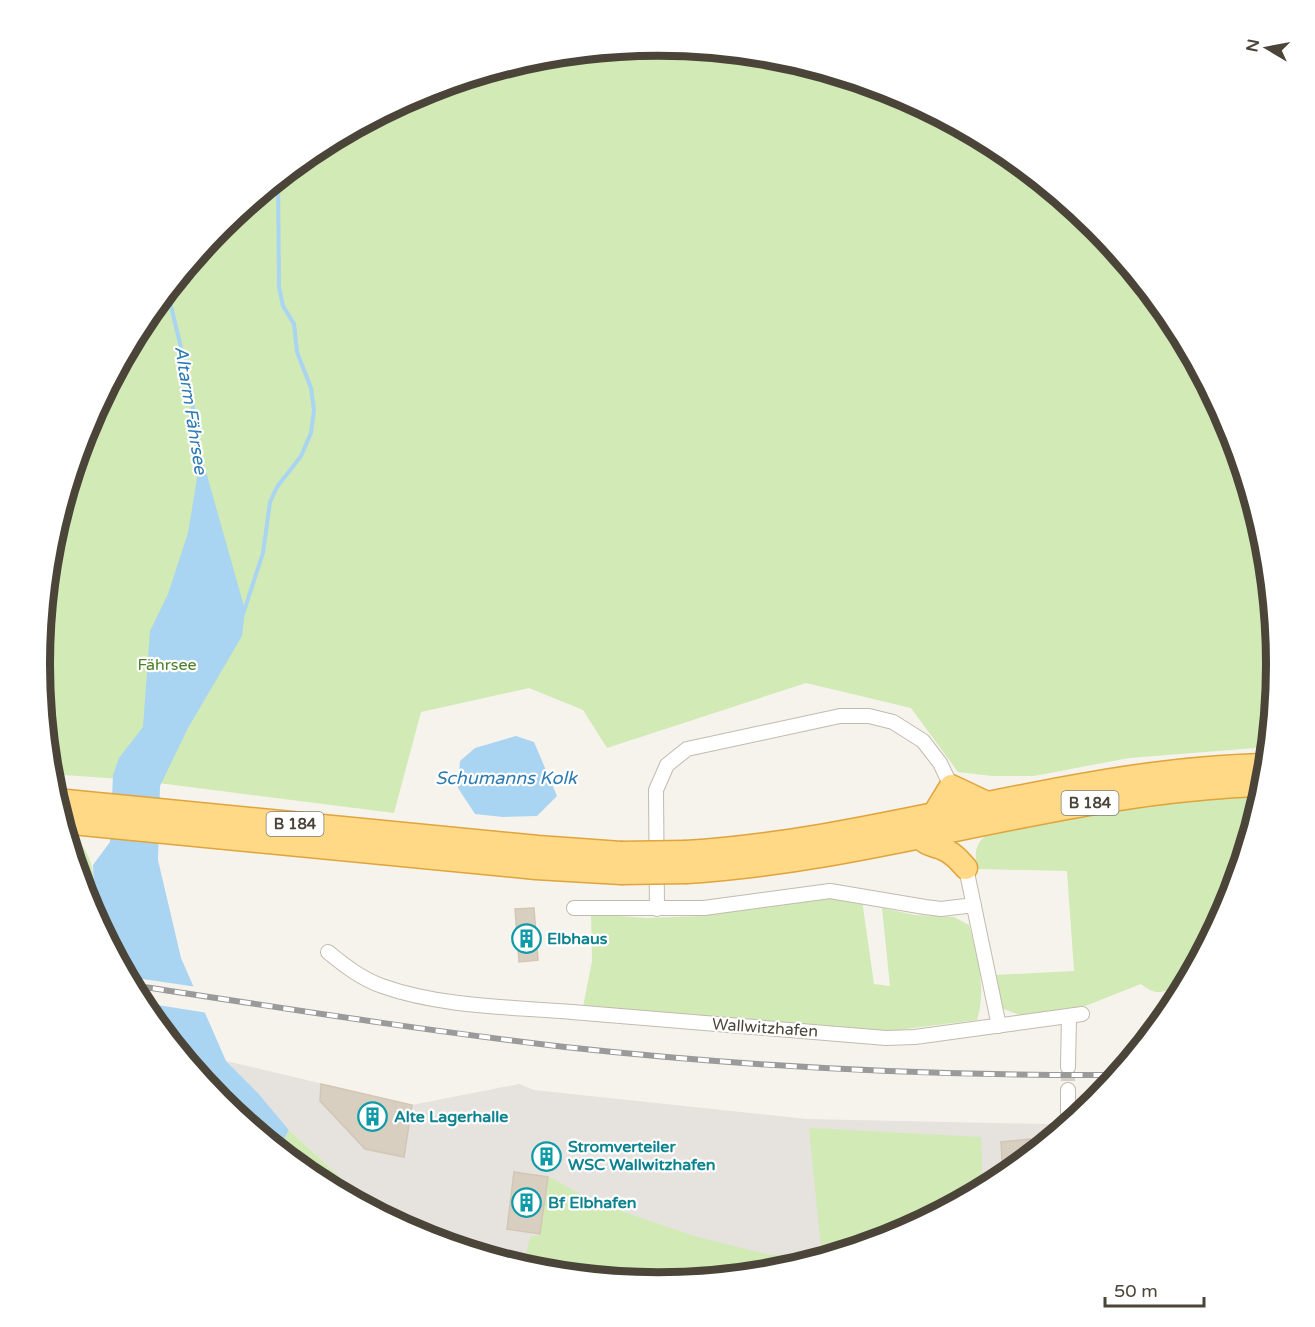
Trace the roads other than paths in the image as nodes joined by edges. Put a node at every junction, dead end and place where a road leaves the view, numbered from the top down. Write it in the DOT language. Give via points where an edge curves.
graph roads {
  1 [pos="1257,765"];
  2 [pos="951,786"];
  3 [pos="1253,786"];
  4 [pos="987,803"];
  5 [pos="68,812"];
  6 [pos="934,814"];
  7 [pos="969,827"];
  8 [pos="919,837"];
  9 [pos="687,862"];
  10 [pos="966,868"];
  11 [pos="974,905"];
  12 [pos="574,908"];
  13 [pos="657,909"];
  14 [pos="328,952"];
  15 [pos="999,1026"];
  16 [pos="1068,1067"];
  17 [pos="1068,1090"];
  18 [pos="1068,1111"];
  1 -- 4 [label="highway, B 184" via="1142,775"];
  2 -- 4 [label="highway"];
  2 -- 6 [label="highway"];
  2 -- 13 [label="street" via="923,741 893,722 869,716 840,716 687,749 667,765 656,790"];
  3 -- 7 [label="highway, B 184" via="1152,792"];
  4 -- 6 [label="highway, B 184"];
  5 -- 9 [label="highway, B 184, bridge" via="537,857 621,863"];
  6 -- 9 [label="highway, B 184"];
  7 -- 8 [label="highway, B 184"];
  7 -- 10 [label="highway"];
  8 -- 9 [label="highway, B 184" via="788,862"];
  8 -- 10 [label="highway" via="955,856"];
  10 -- 11 [label="street"];
  11 -- 13 [label="street" via="941,909 830,891 730,906"];
  11 -- 15 [label="street"];
  12 -- 13 [label="street"];
  14 -- 15 [label="street, Wallwitzhafen" via="379,985 448,1000 886,1038"];
  15 -- 16 [label="street, Wallwitzhafen" via="1075,1015"];
  17 -- 18 [label="street"];
}
